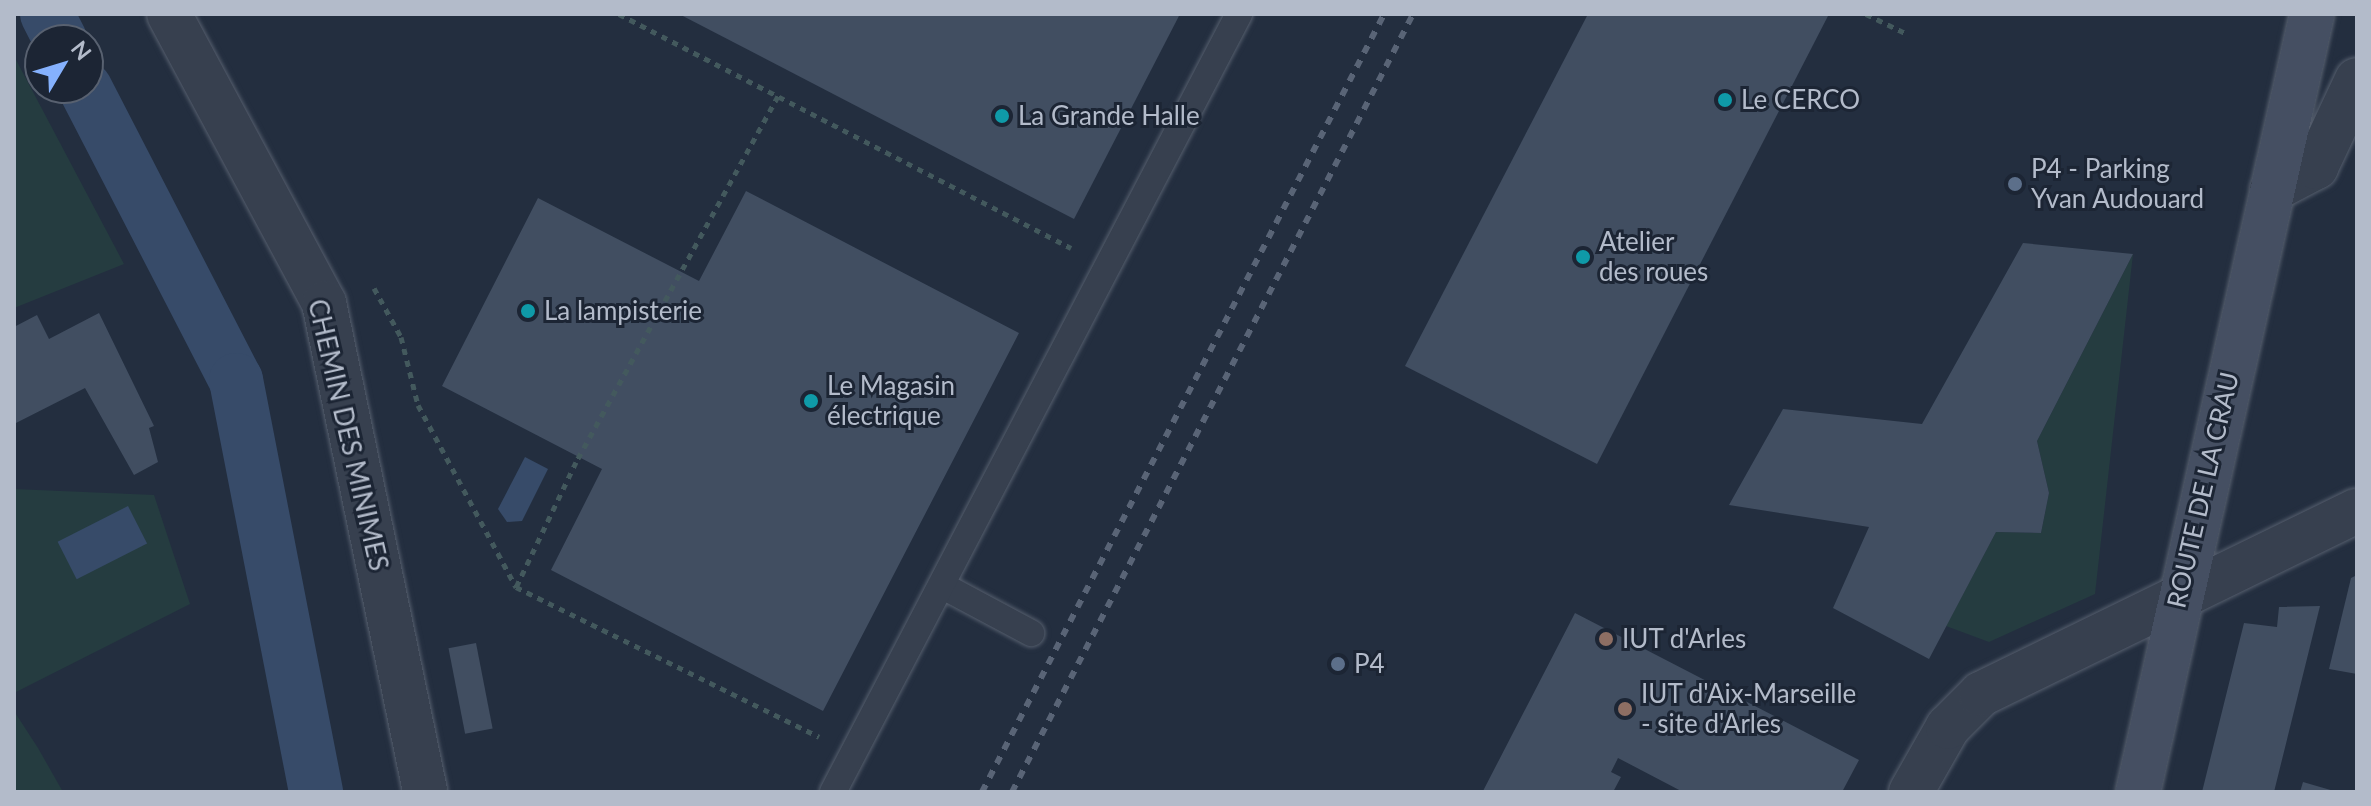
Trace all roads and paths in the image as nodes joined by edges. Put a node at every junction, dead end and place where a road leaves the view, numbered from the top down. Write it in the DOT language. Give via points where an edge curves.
graph roads {
  1 [pos="169,14"];
  2 [pos="619,14"];
  3 [pos="1239,14"];
  4 [pos="1866,14"];
  5 [pos="2312,14"];
  6 [pos="1905,33"];
  7 [pos="2357,80"];
  8 [pos="778,96"];
  9 [pos="2272,190"];
  10 [pos="1108,267"];
  11 [pos="2357,511"];
  12 [pos="943,586"];
  13 [pos="2178,599"];
  14 [pos="1031,633"];
  15 [pos="854,758"];
  16 [pos="425,792"];
  17 [pos="833,792"];
  18 [pos="840,792"];
  19 [pos="1911,792"];
  20 [pos="2138,792"];
  1 -- 16 [label="street, CHEMIN DES MINIMES" via="324,303"];
  2 -- 8 [label="path"];
  3 -- 10 [label="lane"];
  4 -- 6 [label="path"];
  5 -- 9 [label="main road, ROUTE DE LA CRAU"];
  7 -- 9 [label="street" via="2316,167"];
  8 -- 10 [label="path"];
  8 -- 15 [label="path" via="576,462 516,587"];
  9 -- 13 [label="main road, ROUTE DE LA CRAU"];
  10 -- 12 [label="lane"];
  11 -- 13 [label="street"];
  12 -- 14 [label="lane"];
  12 -- 15 [label="lane"];
  13 -- 19 [label="street" via="1981,694 1948,727"];
  13 -- 20 [label="main road, ROUTE DE LA CRAU"];
  15 -- 17 [label="lane"];
  15 -- 18 [label="lane"];
}
